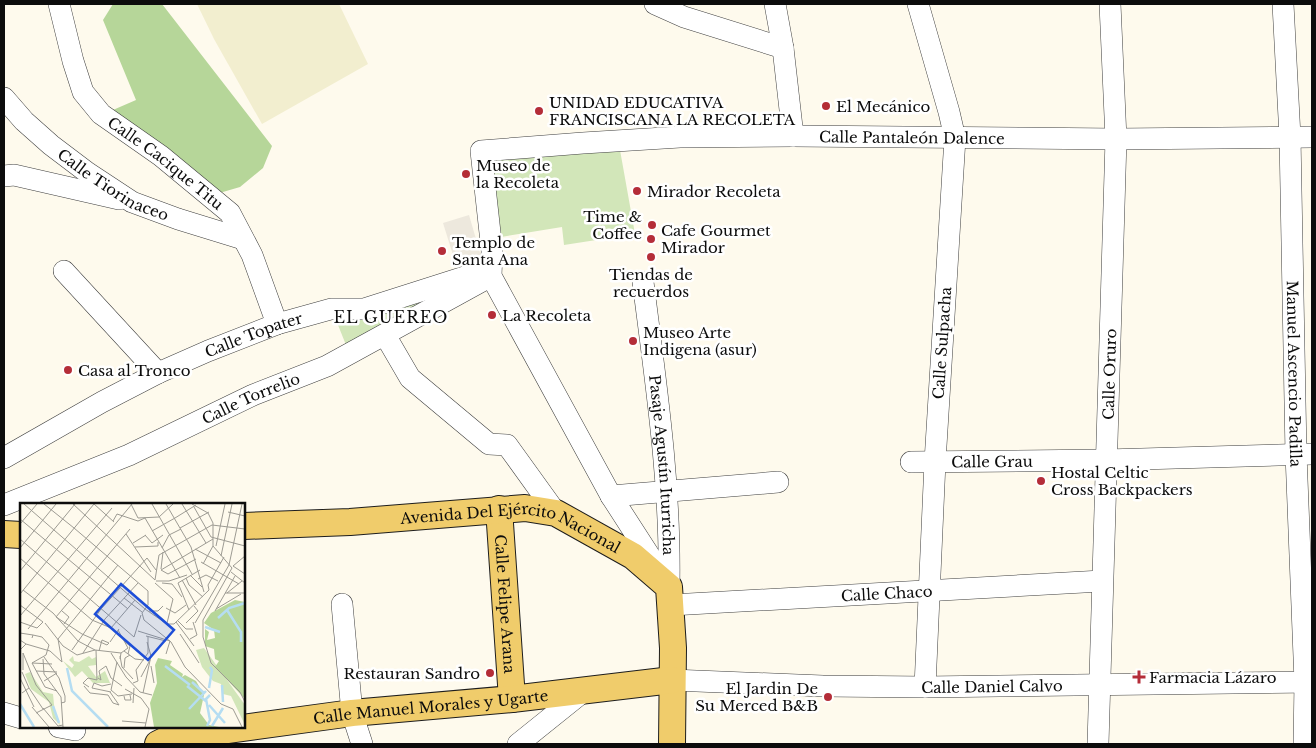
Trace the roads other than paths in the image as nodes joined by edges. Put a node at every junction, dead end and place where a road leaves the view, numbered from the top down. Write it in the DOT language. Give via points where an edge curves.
graph roads {
  1 [pos="60,4"];
  2 [pos="655,4"];
  3 [pos="776,4"];
  4 [pos="918,4"];
  5 [pos="1110,4"];
  6 [pos="1283,4"];
  7 [pos="783,48"];
  8 [pos="4,98"];
  9 [pos="792,136"];
  10 [pos="1290,137"];
  11 [pos="1312,137"];
  12 [pos="955,138"];
  13 [pos="1116,139"];
  14 [pos="4,176"];
  15 [pos="132,202"];
  16 [pos="243,239"];
  17 [pos="64,271"];
  18 [pos="491,272"];
  19 [pos="643,282"];
  20 [pos="277,324"];
  21 [pos="385,335"];
  22 [pos="158,373"];
  23 [pos="1304,454"];
  24 [pos="4,458"];
  25 [pos="1106,460"];
  26 [pos="911,462"];
  27 [pos="934,462"];
  28 [pos="778,482"];
  29 [pos="667,491"];
  30 [pos="611,496"];
  31 [pos="4,505"];
  32 [pos="498,509"];
  33 [pos="556,513"];
  34 [pos="245,526"];
  35 [pos="4,534"];
  36 [pos="20,535"];
  37 [pos="1102,581"];
  38 [pos="930,590"];
  39 [pos="670,596"];
  40 [pos="342,604"];
  41 [pos="672,680"];
  42 [pos="1308,682"];
  43 [pos="1101,686"];
  44 [pos="925,687"];
  45 [pos="584,691"];
  46 [pos="512,699"];
  47 [pos="4,713"];
  48 [pos="352,713"];
  49 [pos="20,718"];
  50 [pos="186,740"];
  51 [pos="158,744"];
  52 [pos="362,744"];
  53 [pos="520,744"];
  54 [pos="672,744"];
  55 [pos="1098,744"];
  56 [pos="1304,744"];
  1 -- 16 [label="street, Calle Cacique Titu" via="83,92 101,114 161,156 230,213"];
  2 -- 7 [label="street" via="684,17"];
  3 -- 7 [label="street"];
  4 -- 12 [label="street, Calle Sulpacha"];
  5 -- 13 [label="street, Calle Oruro"];
  6 -- 10 [label="street, Manuel Ascencio Padilla"];
  7 -- 9 [label="street"];
  8 -- 15 [label="street, Calle Tiorinaceo" via="51,144"];
  9 -- 12 [label="street, Calle Pantaleón Dalence"];
  9 -- 18 [label="street, Calle Pantaleón Dalence" via="680,137 481,151 492,251"];
  10 -- 11 [label="street, Calle Pantaleón Dalence"];
  10 -- 13 [label="street, Calle Pantaleón Dalence"];
  10 -- 23 [label="street, Manuel Ascencio Padilla"];
  12 -- 13 [label="street, Calle Pantaleón Dalence"];
  12 -- 27 [label="street, Calle Sulpacha"];
  13 -- 25 [label="street, Calle Oruro"];
  14 -- 15 [label="street" via="14,175"];
  15 -- 16 [label="street, Calle Tiorinaceo"];
  16 -- 20 [label="street, Calle Cacique Titu"];
  17 -- 22 [label="street"];
  18 -- 20 [label="street, Calle Topater" via="364,309 331,309"];
  18 -- 21 [label="street, Calle Torrelio"];
  18 -- 30 [label="street"];
  19 -- 29 [label="street, Pasaje Agustín Iturricha"];
  20 -- 22 [label="street, Calle Topater"];
  21 -- 31 [label="street, Calle Torrelio" via="327,366 254,395 129,455"];
  21 -- 33 [label="street" via="410,378 488,444 507,445"];
  22 -- 24 [label="street, Calle Topater"];
  23 -- 25 [label="street, Calle Grau"];
  23 -- 42 [label="street, Manuel Ascencio Padilla"];
  25 -- 27 [label="street, Calle Grau"];
  25 -- 37 [label="street, Calle Oruro"];
  26 -- 27 [label="street, Calle Grau"];
  27 -- 38 [label="street, Calle Sulpacha"];
  28 -- 29 [label="street"];
  29 -- 30 [label="street"];
  29 -- 39 [label="street, Pasaje Agustín Iturricha"];
  30 -- 39 [label="street"];
  32 -- 33 [label="main road, Avenida Del Ejército Nacional" via="525,508"];
  32 -- 34 [label="main road, Avenida Del Ejército Nacional" via="350,522"];
  32 -- 46 [label="main road, Calle Felipe Arana"];
  33 -- 39 [label="main road, Avenida Del Ejército Nacional" via="633,556"];
  35 -- 36 [label="main road"];
  37 -- 38 [label="street, Calle Chaco"];
  37 -- 43 [label="street, Calle Oruro"];
  38 -- 39 [label="street, Calle Chaco"];
  38 -- 44 [label="street, Calle Sulpacha"];
  39 -- 41 [label="main road"];
  40 -- 48 [label="street"];
  41 -- 44 [label="street, Calle Daniel Calvo"];
  41 -- 45 [label="main road, Calle Manuel Morales y Ugarte"];
  41 -- 54 [label="main road"];
  42 -- 43 [label="street, Calle Daniel Calvo"];
  42 -- 56 [label="street, Manuel Ascencio Padilla"];
  43 -- 44 [label="street, Calle Daniel Calvo"];
  43 -- 55 [label="street, Calle Oruro"];
  45 -- 46 [label="main road, Calle Manuel Morales y Ugarte"];
  45 -- 53 [label="street"];
  46 -- 48 [label="main road, Calle Manuel Morales y Ugarte"];
  47 -- 49 [label="street"];
  48 -- 50 [label="main road, Calle Manuel Morales y Ugarte"];
  48 -- 52 [label="street"];
  50 -- 51 [label="main road, Calle Manuel Morales y Ugarte" via="170,738"];
}
